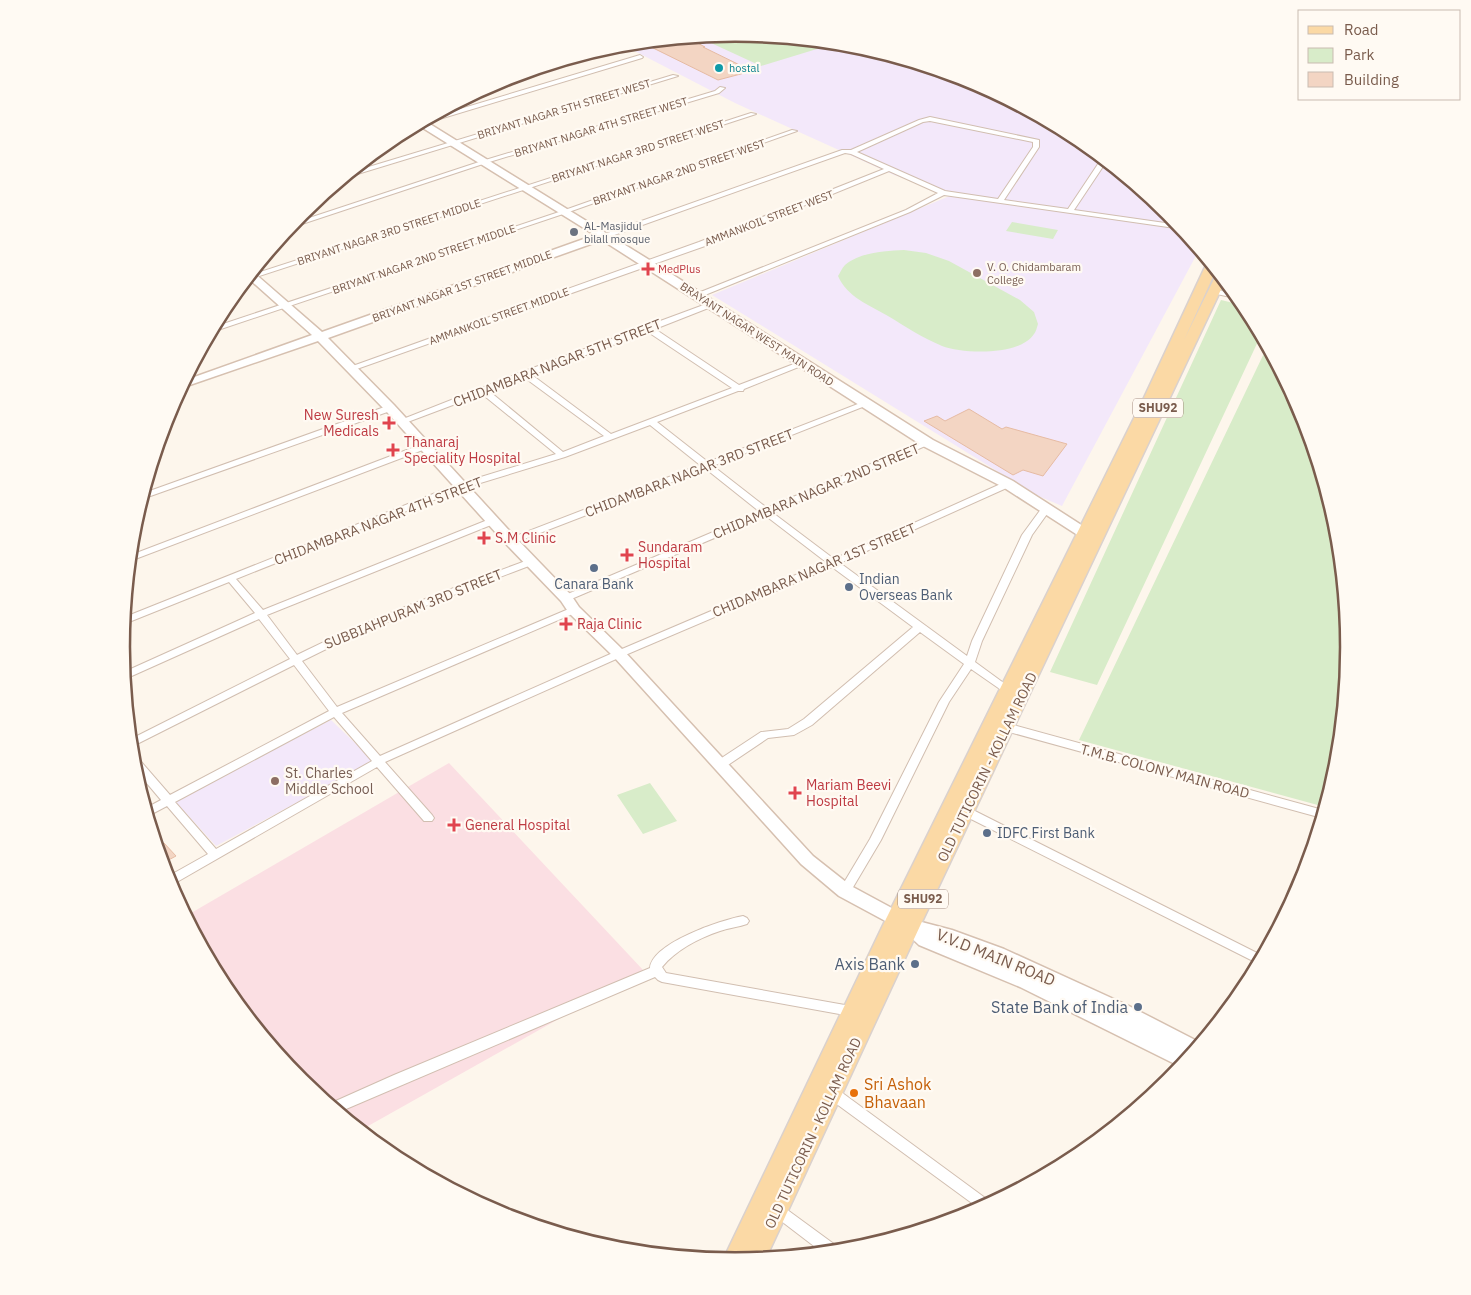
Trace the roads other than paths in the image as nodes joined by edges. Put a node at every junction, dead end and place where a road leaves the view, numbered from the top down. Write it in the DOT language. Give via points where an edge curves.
graph roads {
  1 [pos="640,57"];
  2 [pos="675,76"];
  3 [pos="720,90"];
  4 [pos="452,114"];
  5 [pos="753,114"];
  6 [pos="428,127"];
  7 [pos="794,132"];
  8 [pos="452,142"];
  9 [pos="852,152"];
  10 [pos="484,162"];
  11 [pos="1100,165"];
  12 [pos="366,169"];
  13 [pos="889,169"];
  14 [pos="524,187"];
  15 [pos="943,193"];
  16 [pos="1000,202"];
  17 [pos="564,212"];
  18 [pos="1069,212"];
  19 [pos="308,221"];
  20 [pos="1168,225"];
  21 [pos="603,236"];
  22 [pos="647,263"];
  23 [pos="1209,272"];
  24 [pos="261,273"];
  25 [pos="255,280"];
  26 [pos="1218,283"];
  27 [pos="1215,291"];
  28 [pos="1226,294"];
  29 [pos="697,295"];
  30 [pos="712,304"];
  31 [pos="285,306"];
  32 [pos="223,327"];
  33 [pos="648,328"];
  34 [pos="320,336"];
  35 [pos="802,364"];
  36 [pos="351,368"];
  37 [pos="525,374"];
  38 [pos="193,381"];
  39 [pos="740,389"];
  40 [pos="483,391"];
  41 [pos="866,404"];
  42 [pos="390,408"];
  43 [pos="402,421"];
  44 [pos="652,422"];
  45 [pos="610,437"];
  46 [pos="928,443"];
  47 [pos="425,446"];
  48 [pos="562,455"];
  49 [pos="707,466"];
  50 [pos="1008,484"];
  51 [pos="461,486"];
  52 [pos="150,493"];
  53 [pos="1047,507"];
  54 [pos="765,512"];
  55 [pos="493,522"];
  56 [pos="1090,537"];
  57 [pos="511,541"];
  58 [pos="138,555"];
  59 [pos="531,562"];
  60 [pos="833,563"];
  61 [pos="231,579"];
  62 [pos="570,604"];
  63 [pos="261,614"];
  64 [pos="131,618"];
  65 [pos="920,626"];
  66 [pos="619,654"];
  67 [pos="296,659"];
  68 [pos="970,662"];
  69 [pos="131,673"];
  70 [pos="1014,693"];
  71 [pos="335,712"];
  72 [pos="1006,727"];
  73 [pos="138,739"];
  74 [pos="378,761"];
  75 [pos="721,764"];
  76 [pos="143,771"];
  77 [pos="169,800"];
  78 [pos="153,809"];
  79 [pos="965,811"];
  80 [pos="1317,812"];
  81 [pos="428,818"];
  82 [pos="215,855"];
  83 [pos="176,877"];
  84 [pos="845,891"];
  85 [pos="743,920"];
  86 [pos="903,923"];
  87 [pos="1255,957"];
  88 [pos="656,971"];
  89 [pos="861,1012"];
  90 [pos="1190,1046"];
  91 [pos="1179,1057"];
  92 [pos="832,1094"];
  93 [pos="341,1105"];
  94 [pos="979,1201"];
  95 [pos="777,1210"];
  96 [pos="824,1245"];
  97 [pos="758,1251"];
  98 [pos="739,1252"];
  1 -- 4 [label="street"];
  2 -- 8 [label="street, BRIYANT NAGAR 5TH STREET WEST"];
  3 -- 10 [label="street, BRIYANT NAGAR 4TH STREET WEST"];
  5 -- 14 [label="street, BRIYANT NAGAR 3RD STREET WEST"];
  6 -- 8 [label="street, BRAYANT NAGAR WEST MAIN ROAD"];
  7 -- 17 [label="street, BRIYANT NAGAR 2ND STREET WEST"];
  8 -- 10 [label="street, BRAYANT NAGAR WEST MAIN ROAD"];
  8 -- 12 [label="street, BRIYANT NAGAR 5TH STREET WEST"];
  9 -- 13 [label="street"];
  9 -- 16 [label="street" via="930,119 1034,140 1036,147"];
  9 -- 21 [label="street" via="844,151"];
  10 -- 14 [label="street, BRAYANT NAGAR WEST MAIN ROAD"];
  10 -- 19 [label="street, BRIYANT NAGAR 4TH STREET WEST"];
  11 -- 18 [label="street"];
  13 -- 15 [label="street"];
  13 -- 22 [label="street, AMMANKOIL STREET WEST" via="763,221"];
  14 -- 17 [label="street, BRAYANT NAGAR WEST MAIN ROAD"];
  14 -- 24 [label="street, BRIYANT NAGAR 3RD STREET MIDDLE"];
  15 -- 16 [label="street"];
  15 -- 29 [label="street" via="908,211"];
  16 -- 18 [label="street"];
  17 -- 21 [label="street, BRAYANT NAGAR WEST MAIN ROAD"];
  17 -- 31 [label="street, BRIYANT NAGAR 2ND STREET MIDDLE"];
  18 -- 20 [label="street"];
  21 -- 22 [label="street, BRAYANT NAGAR WEST MAIN ROAD"];
  21 -- 34 [label="street, BRIYANT NAGAR 1ST STREET MIDDLE"];
  22 -- 29 [label="street, BRAYANT NAGAR WEST MAIN ROAD"];
  22 -- 36 [label="street, AMMANKOIL STREET MIDDLE"];
  23 -- 56 [label="main road"];
  25 -- 31 [label="street"];
  26 -- 27 [label="main road, OLD TUTICORIN - KOLLAM ROAD / SHU92"];
  27 -- 28 [label="street"];
  27 -- 56 [label="main road, OLD TUTICORIN - KOLLAM ROAD / SHU92"];
  29 -- 30 [label="street, BRAYANT NAGAR WEST MAIN ROAD"];
  30 -- 33 [label="street, CHIDAMBARA NAGAR 5TH STREET"];
  30 -- 35 [label="street, BRAYANT NAGAR WEST MAIN ROAD"];
  31 -- 32 [label="street, BRIYANT NAGAR 2ND STREET MIDDLE"];
  31 -- 34 [label="street"];
  33 -- 37 [label="street, CHIDAMBARA NAGAR 5TH STREET"];
  33 -- 39 [label="street"];
  34 -- 36 [label="street"];
  34 -- 38 [label="street, BRIYANT NAGAR 1ST STREET MIDDLE"];
  35 -- 39 [label="street, CHIDAMBARA NAGAR 4TH STREET"];
  35 -- 41 [label="street, BRAYANT NAGAR WEST MAIN ROAD"];
  36 -- 42 [label="street"];
  37 -- 40 [label="street, CHIDAMBARA NAGAR 5TH STREET"];
  37 -- 45 [label="street"];
  39 -- 44 [label="street, CHIDAMBARA NAGAR 4TH STREET"];
  40 -- 43 [label="street, CHIDAMBARA NAGAR 5TH STREET"];
  40 -- 48 [label="street"];
  41 -- 46 [label="street, BRAYANT NAGAR WEST MAIN ROAD"];
  41 -- 49 [label="street, CHIDAMBARA NAGAR 3RD STREET"];
  42 -- 43 [label="street"];
  42 -- 52 [label="street"];
  43 -- 47 [label="street"];
  44 -- 45 [label="street, CHIDAMBARA NAGAR 4TH STREET"];
  44 -- 49 [label="street"];
  45 -- 48 [label="street, CHIDAMBARA NAGAR 4TH STREET"];
  46 -- 50 [label="street, BRAYANT NAGAR WEST MAIN ROAD"];
  46 -- 54 [label="street, CHIDAMBARA NAGAR 2ND STREET"];
  47 -- 51 [label="street"];
  47 -- 58 [label="street"];
  48 -- 51 [label="street, CHIDAMBARA NAGAR 4TH STREET"];
  49 -- 54 [label="street"];
  49 -- 57 [label="street, CHIDAMBARA NAGAR 3RD STREET"];
  50 -- 53 [label="street, BRAYANT NAGAR WEST MAIN ROAD"];
  50 -- 60 [label="street, CHIDAMBARA NAGAR 1ST STREET"];
  51 -- 55 [label="street"];
  51 -- 61 [label="street, CHIDAMBARA NAGAR 4TH STREET"];
  53 -- 56 [label="street, BRAYANT NAGAR WEST MAIN ROAD"];
  53 -- 68 [label="street" via="1026,535"];
  54 -- 60 [label="street"];
  54 -- 62 [label="street, CHIDAMBARA NAGAR 2ND STREET"];
  55 -- 57 [label="street"];
  55 -- 63 [label="street"];
  56 -- 70 [label="main road, OLD TUTICORIN - KOLLAM ROAD / SHU92"];
  57 -- 59 [label="street"];
  59 -- 62 [label="street"];
  59 -- 67 [label="street, SUBBIAHPURAM 3RD STREET" via="426,602"];
  60 -- 65 [label="street"];
  60 -- 66 [label="street, CHIDAMBARA NAGAR 1ST STREET"];
  61 -- 63 [label="street"];
  61 -- 64 [label="street, CHIDAMBARA NAGAR 4TH STREET"];
  62 -- 66 [label="street"];
  62 -- 71 [label="street, CHIDAMBARA NAGAR 2ND STREET"];
  63 -- 67 [label="street"];
  63 -- 69 [label="street"];
  65 -- 68 [label="street"];
  65 -- 75 [label="street" via="808,722 790,732 765,735"];
  66 -- 74 [label="street, CHIDAMBARA NAGAR 1ST STREET"];
  66 -- 75 [label="street"];
  67 -- 71 [label="street"];
  67 -- 73 [label="street, SUBBIAHPURAM 3RD STREET"];
  68 -- 70 [label="street"];
  68 -- 84 [label="street" via="944,702 875,840"];
  70 -- 72 [label="main road, OLD TUTICORIN - KOLLAM ROAD / SHU92"];
  70 -- 86 [label="main road"];
  71 -- 74 [label="street"];
  71 -- 77 [label="street, CHIDAMBARA NAGAR 2ND STREET"];
  72 -- 79 [label="main road, OLD TUTICORIN - KOLLAM ROAD / SHU92"];
  72 -- 80 [label="street, T.M.B. COLONY MAIN ROAD"];
  74 -- 81 [label="street"];
  74 -- 82 [label="street, CHIDAMBARA NAGAR 1ST STREET"];
  75 -- 84 [label="street" via="807,860"];
  76 -- 77 [label="street"];
  77 -- 78 [label="street, CHIDAMBARA NAGAR 2ND STREET"];
  77 -- 82 [label="street"];
  79 -- 86 [label="main road, OLD TUTICORIN - KOLLAM ROAD / SHU92"];
  79 -- 87 [label="street"];
  82 -- 83 [label="street, CHIDAMBARA NAGAR 1ST STREET"];
  84 -- 86 [label="street"];
  85 -- 88 [label="street" via="709,930 686,942 664,956 654,967"];
  86 -- 89 [label="main road, OLD TUTICORIN - KOLLAM ROAD / SHU92"];
  86 -- 90 [label="street, V.V.D MAIN ROAD" via="935,930 981,947 1157,1027"];
  86 -- 91 [label="street, V.V.D MAIN ROAD" via="925,940 1027,982"];
  88 -- 89 [label="street" via="662,977 693,984"];
  88 -- 93 [label="street"];
  89 -- 92 [label="main road, OLD TUTICORIN - KOLLAM ROAD / SHU92"];
  89 -- 98 [label="main road"];
  92 -- 94 [label="street"];
  92 -- 95 [label="main road, OLD TUTICORIN - KOLLAM ROAD / SHU92"];
  95 -- 96 [label="street"];
  95 -- 97 [label="main road, OLD TUTICORIN - KOLLAM ROAD / SHU92"];
}
